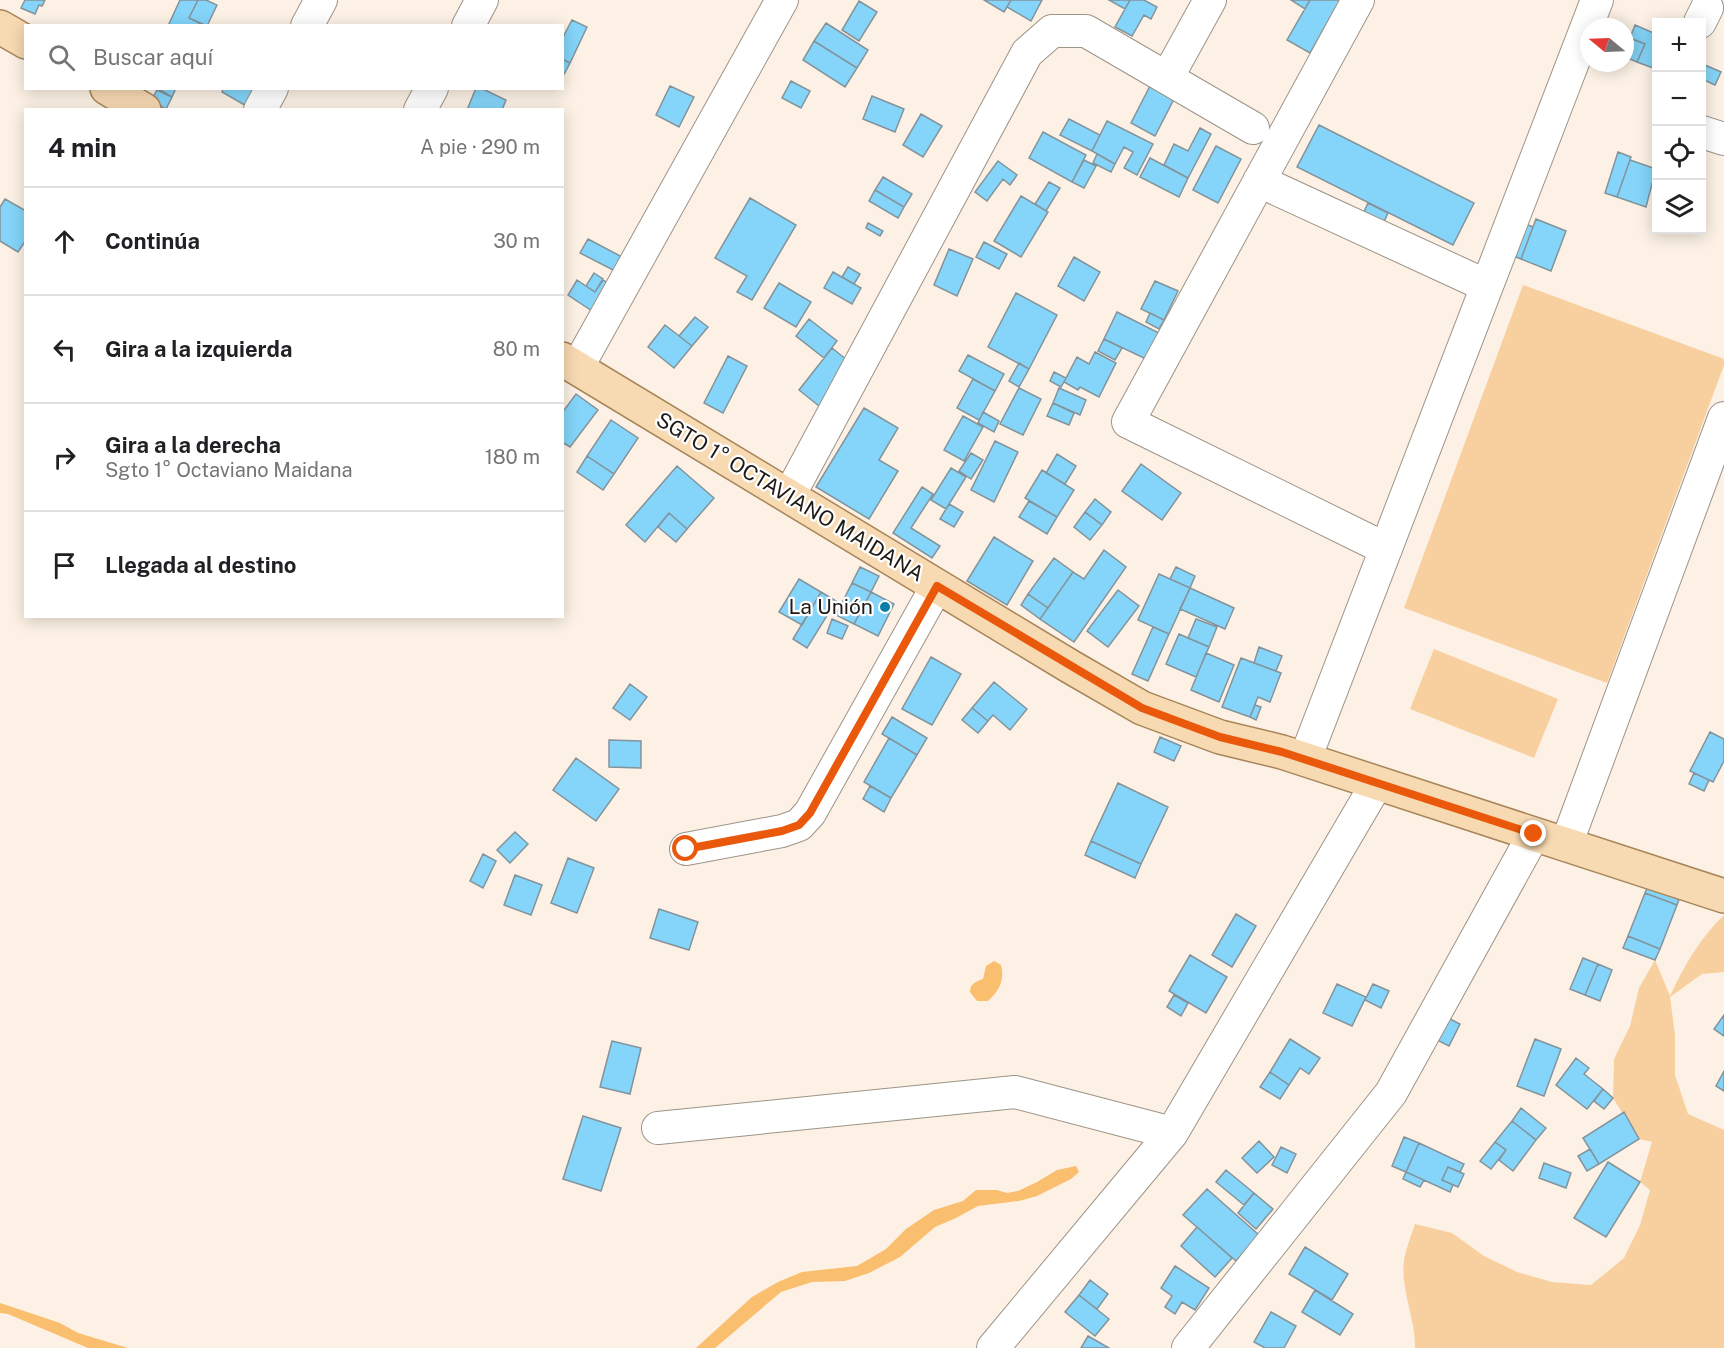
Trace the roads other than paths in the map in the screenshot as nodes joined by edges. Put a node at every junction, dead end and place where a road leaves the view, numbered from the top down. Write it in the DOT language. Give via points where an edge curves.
graph roads {
  1 [pos="321,0"];
  2 [pos="482,0"];
  3 [pos="782,0"];
  4 [pos="1210,0"];
  5 [pos="1358,0"];
  6 [pos="1597,0"];
  7 [pos="308,24"];
  8 [pos="469,24"];
  9 [pos="0,27"];
  10 [pos="24,41"];
  11 [pos="1167,78"];
  12 [pos="110,90"];
  13 [pos="271,90"];
  14 [pos="431,90"];
  15 [pos="141,108"];
  16 [pos="261,108"];
  17 [pos="421,108"];
  18 [pos="1253,128"];
  19 [pos="1706,134"];
  20 [pos="1724,139"];
  21 [pos="1259,181"];
  22 [pos="1487,286"];
  23 [pos="570,364"];
  24 [pos="1724,418"];
  25 [pos="789,496"];
  26 [pos="1386,549"];
  27 [pos="937,586"];
  28 [pos="1305,759"];
  29 [pos="1377,783"];
  30 [pos="1534,834"];
  31 [pos="1566,845"];
  32 [pos="686,849"];
  33 [pos="1724,896"];
  34 [pos="658,1128"];
  35 [pos="1172,1133"];
  36 [pos="993,1348"];
  37 [pos="1188,1348"];
  1 -- 7 [label="street"];
  2 -- 8 [label="street"];
  3 -- 23 [label="street"];
  4 -- 11 [label="street"];
  5 -- 21 [label="street"];
  6 -- 22 [label="street"];
  9 -- 10 [label="main road"];
  11 -- 18 [label="street"];
  11 -- 25 [label="street" via="1086,31 1052,31 1028,53"];
  12 -- 15 [label="main road"];
  13 -- 16 [label="street"];
  14 -- 17 [label="street"];
  19 -- 20 [label="street"];
  21 -- 22 [label="street"];
  21 -- 26 [label="street" via="1128,422"];
  22 -- 26 [label="street"];
  23 -- 25 [label="main road, SGTO 1° OCTAVIANO MAIDANA"];
  24 -- 31 [label="street"];
  25 -- 27 [label="main road, SGTO 1° OCTAVIANO MAIDANA"];
  26 -- 28 [label="street"];
  27 -- 28 [label="main road, SGTO 1° OCTAVIANO MAIDANA" via="1142,708 1220,737"];
  27 -- 32 [label="street" via="810,813 799,825"];
  28 -- 29 [label="main road, SGTO 1° OCTAVIANO MAIDANA"];
  29 -- 30 [label="main road, SGTO 1° OCTAVIANO MAIDANA"];
  29 -- 35 [label="street"];
  30 -- 31 [label="main road, SGTO 1° OCTAVIANO MAIDANA"];
  30 -- 37 [label="street" via="1391,1093"];
  31 -- 33 [label="main road, SGTO 1° OCTAVIANO MAIDANA"];
  34 -- 35 [label="street" via="1015,1092"];
  35 -- 36 [label="street"];
}
